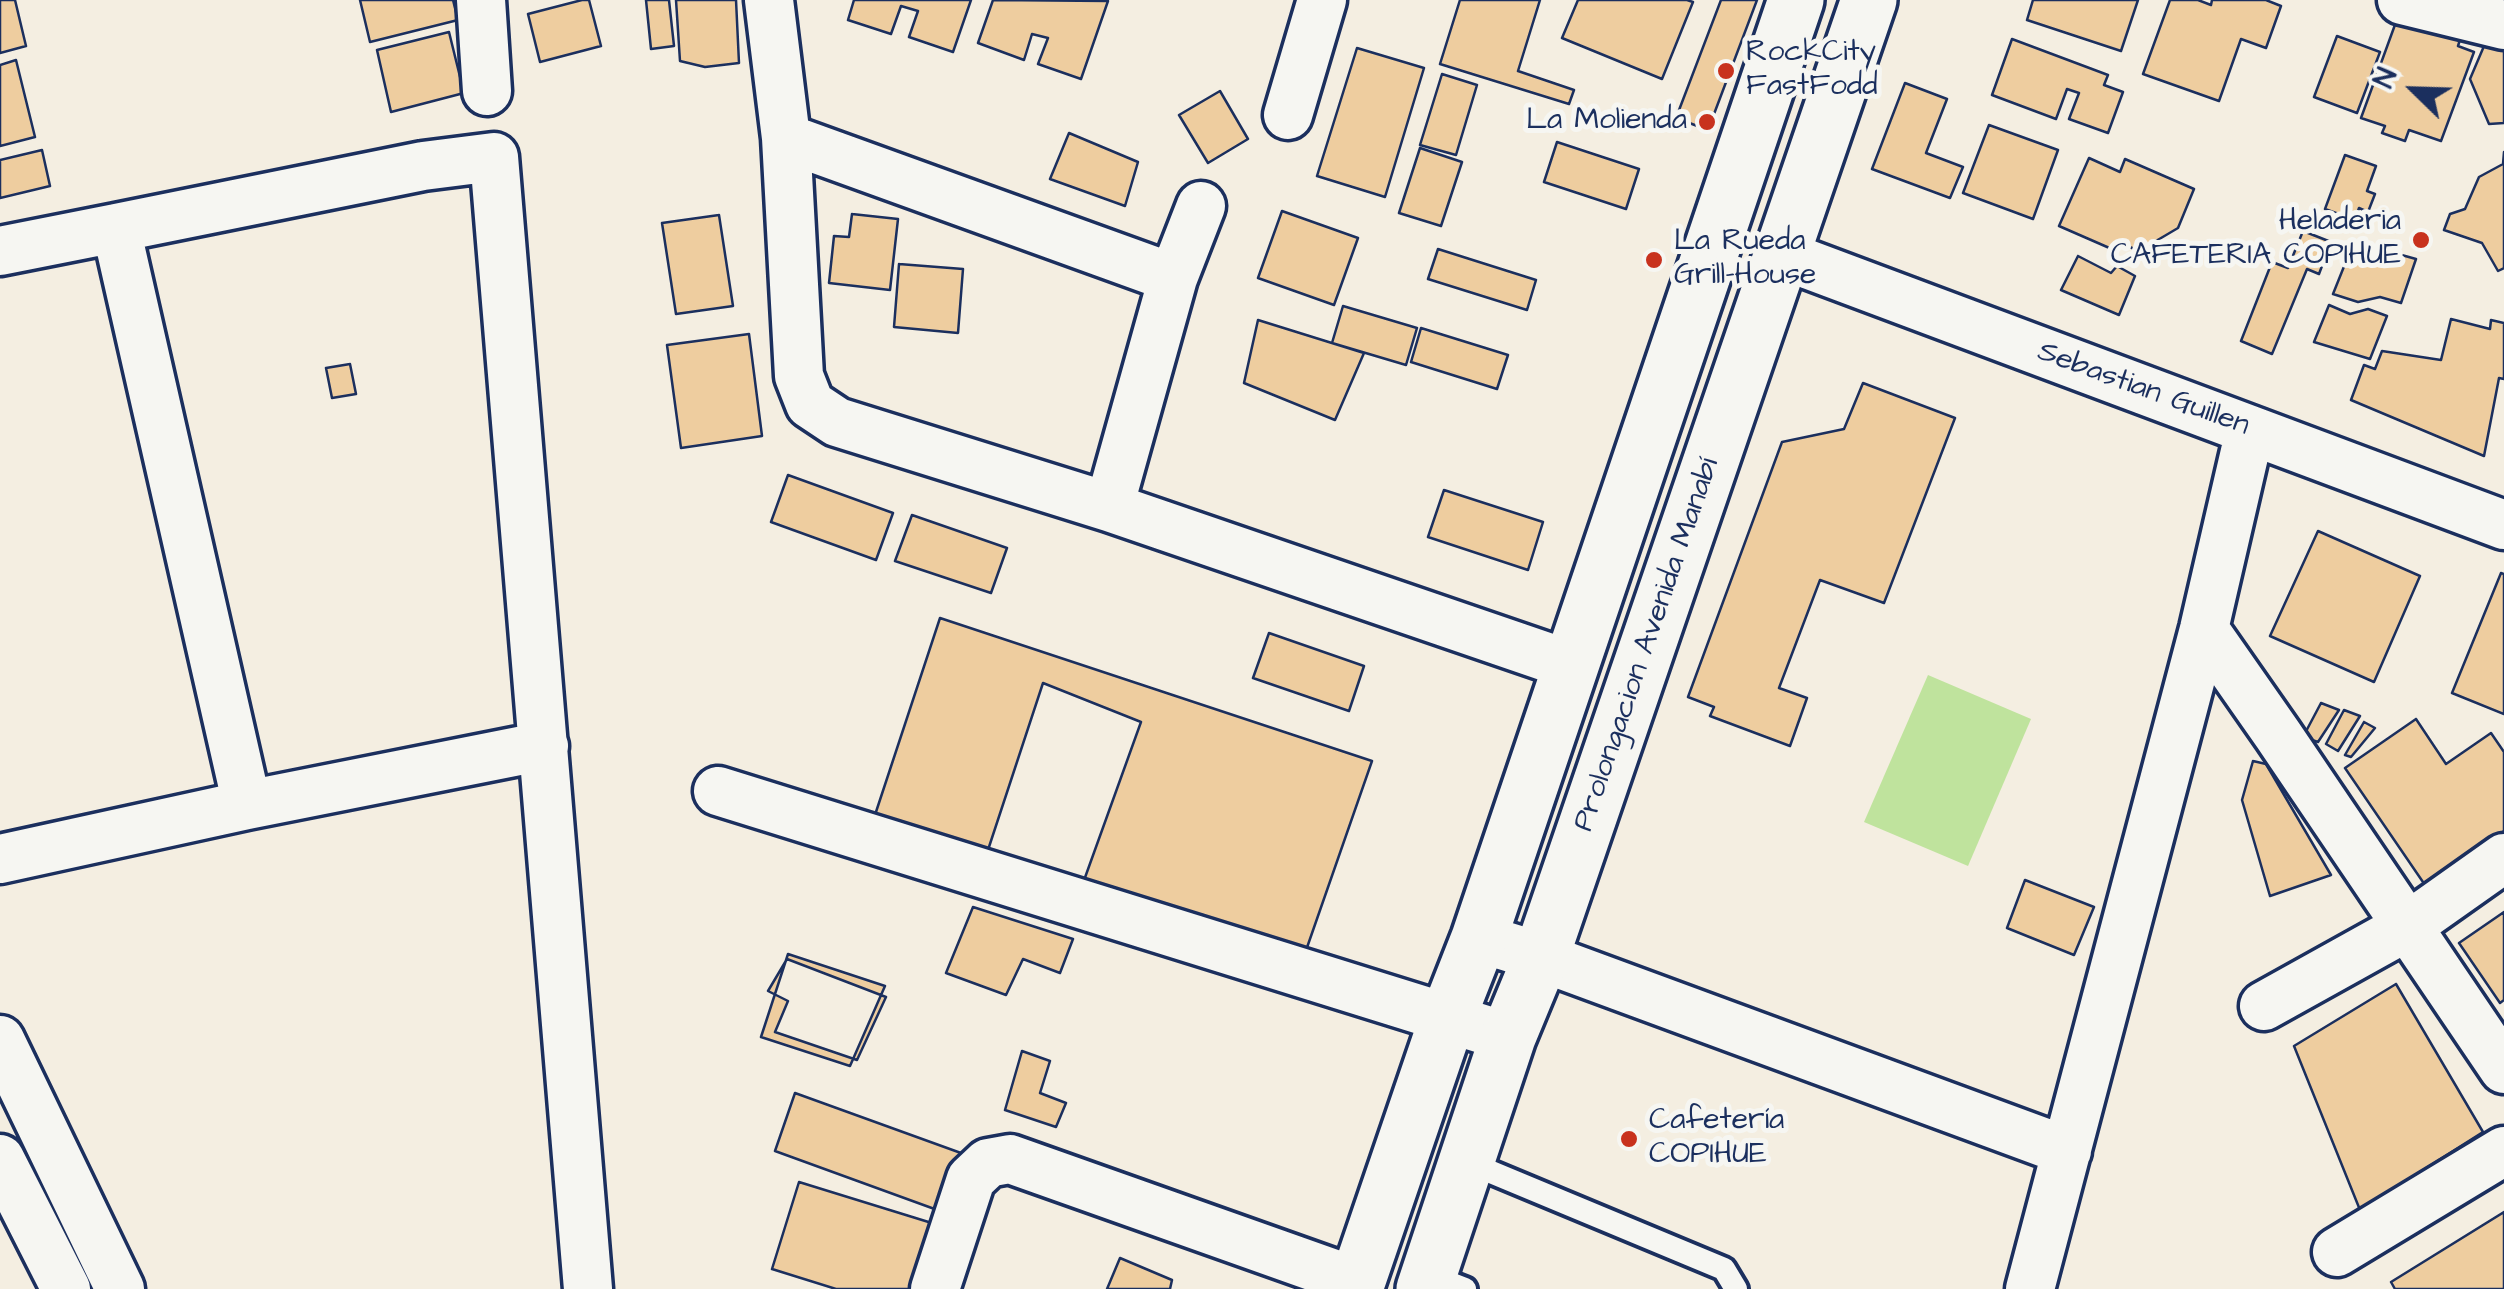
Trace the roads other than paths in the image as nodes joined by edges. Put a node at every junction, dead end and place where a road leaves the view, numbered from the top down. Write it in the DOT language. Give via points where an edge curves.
graph roads {
  1 [pos="480,0"];
  2 [pos="768,0"];
  3 [pos="1322,0"];
  4 [pos="1796,0"];
  5 [pos="1868,0"];
  6 [pos="2402,0"];
  7 [pos="2504,25"];
  8 [pos="487,91"];
  9 [pos="1288,116"];
  10 [pos="786,138"];
  11 [pos="1202,206"];
  12 [pos="116,228"];
  13 [pos="0,252"];
  14 [pos="1783,256"];
  15 [pos="1173,278"];
  16 [pos="2250,430"];
  17 [pos="1109,507"];
  18 [pos="2504,524"];
  19 [pos="2204,629"];
  20 [pos="1570,665"];
  21 [pos="544,746"];
  22 [pos="718,790"];
  23 [pos="247,804"];
  24 [pos="2504,858"];
  25 [pos="0,859"];
  26 [pos="2408,926"];
  27 [pos="1479,938"];
  28 [pos="1541,957"];
  29 [pos="2264,1006"];
  30 [pos="1448,1018"];
  31 [pos="1508,1038"];
  32 [pos="0,1040"];
  33 [pos="2504,1069"];
  34 [pos="2067,1151"];
  35 [pos="2504,1151"];
  36 [pos="0,1159"];
  37 [pos="1466,1162"];
  38 [pos="2337,1252"];
  39 [pos="1440,1284"];
  40 [pos="1356,1285"];
  41 [pos="66,1289"];
  42 [pos="120,1289"];
  43 [pos="588,1289"];
  44 [pos="935,1289"];
  45 [pos="1736,1289"];
  46 [pos="2030,1289"];
  1 -- 8 [label="street"];
  2 -- 10 [label="street"];
  3 -- 9 [label="street"];
  4 -- 20 [label="main road"];
  5 -- 14 [label="main road, Prolongacion Avenida Manabí"];
  6 -- 7 [label="street"];
  10 -- 15 [label="street"];
  10 -- 17 [label="street" via="799,376 810,404 837,422"];
  11 -- 15 [label="street"];
  12 -- 13 [label="street"];
  12 -- 21 [label="street" via="494,157"];
  12 -- 23 [label="street"];
  14 -- 16 [label="street, Sebastian Guillen"];
  14 -- 28 [label="main road, Prolongacion Avenida Manabí"];
  15 -- 17 [label="street"];
  16 -- 18 [label="street, Sebastian Guillen"];
  16 -- 19 [label="street"];
  17 -- 20 [label="street"];
  19 -- 26 [label="street"];
  19 -- 34 [label="street"];
  20 -- 27 [label="main road"];
  21 -- 23 [label="street"];
  21 -- 43 [label="street"];
  22 -- 30 [label="street"];
  23 -- 25 [label="street"];
  24 -- 26 [label="street"];
  26 -- 29 [label="street"];
  26 -- 33 [label="street"];
  27 -- 28 [label="street"];
  27 -- 30 [label="main road"];
  28 -- 31 [label="main road, Prolongacion Avenida Manabí"];
  28 -- 34 [label="street"];
  30 -- 31 [label="street"];
  30 -- 40 [label="main road"];
  31 -- 37 [label="main road, Prolongacion Avenida Manabí"];
  32 -- 42 [label="street"];
  34 -- 46 [label="street"];
  35 -- 38 [label="street"];
  36 -- 41 [label="street"];
  37 -- 39 [label="main road, Prolongacion Avenida Manabí"];
  37 -- 45 [label="lane" via="1724,1269"];
  40 -- 44 [label="street" via="1010,1159 988,1163 970,1180"];
}
